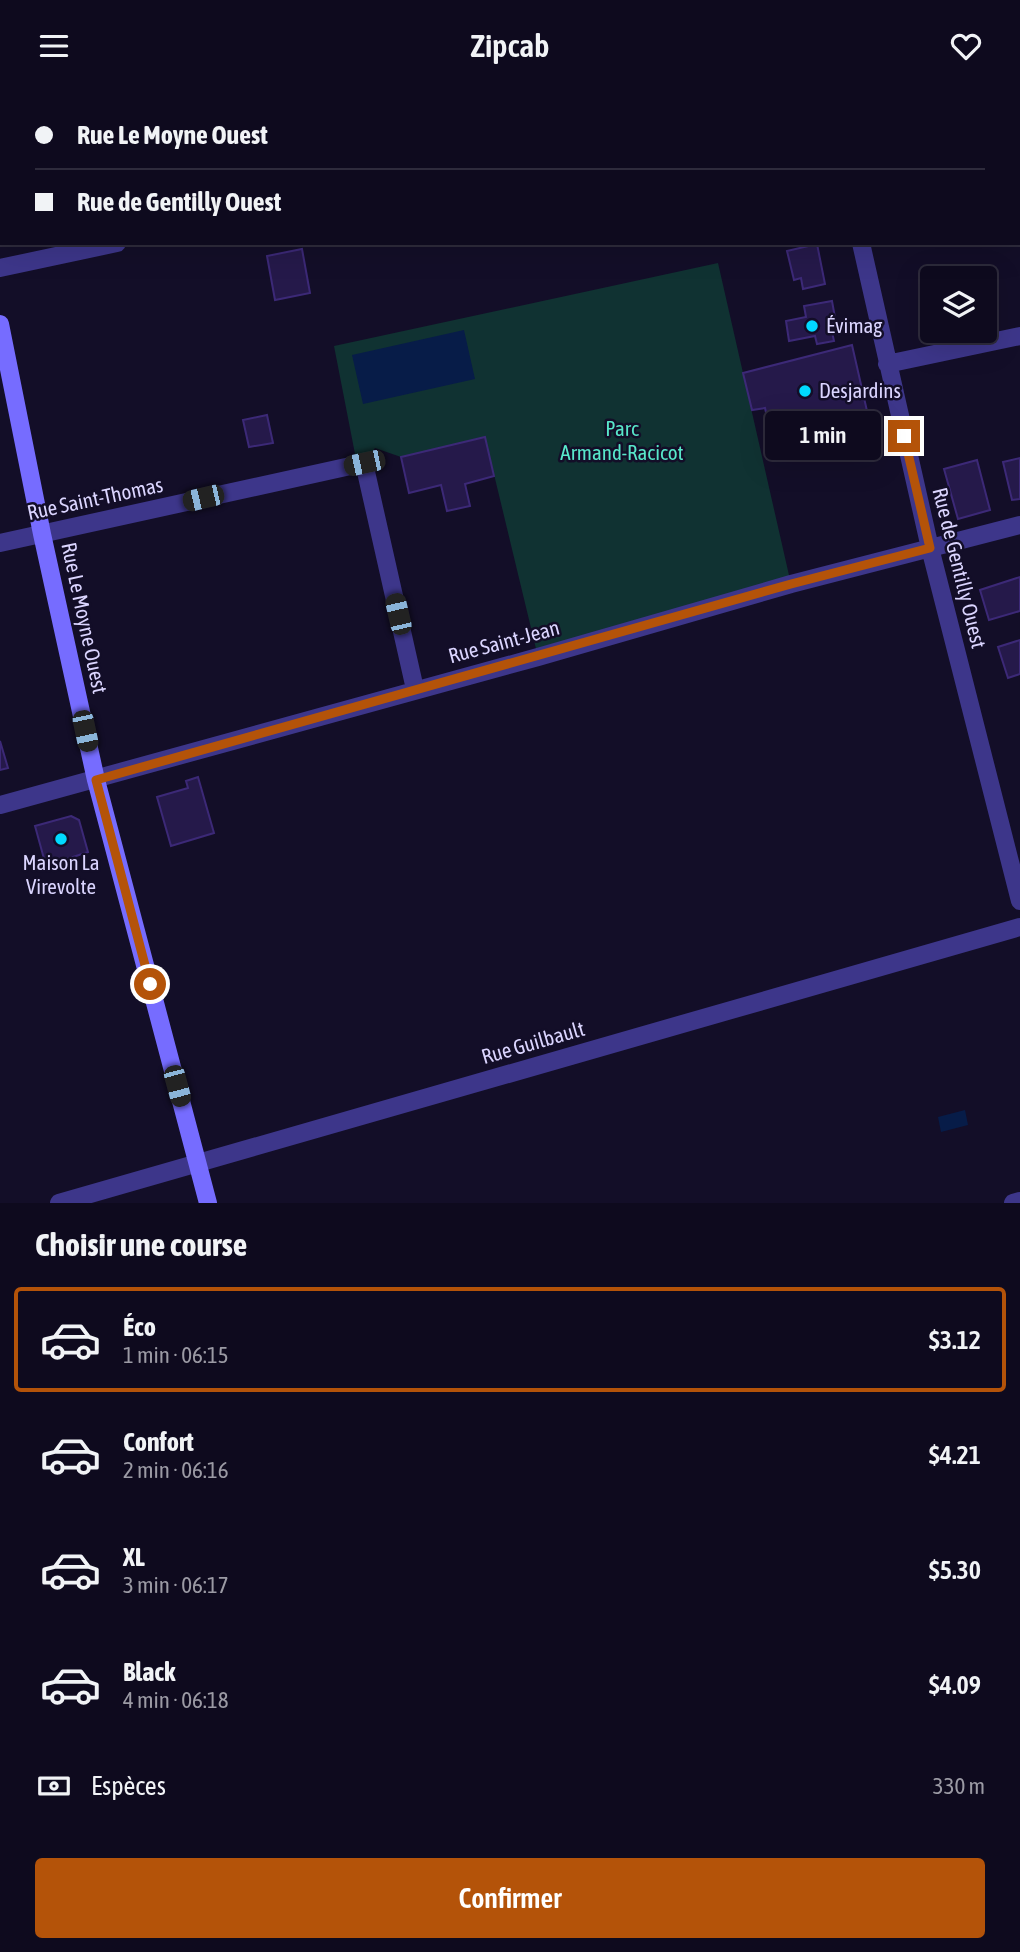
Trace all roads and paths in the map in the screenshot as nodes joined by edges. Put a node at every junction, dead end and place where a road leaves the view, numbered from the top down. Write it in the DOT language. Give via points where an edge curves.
graph roads {
  1 [pos="108,245"];
  2 [pos="861,245"];
  3 [pos="0,268"];
  4 [pos="0,324"];
  5 [pos="1020,336"];
  6 [pos="887,364"];
  7 [pos="1020,525"];
  8 [pos="42,534"];
  9 [pos="0,543"];
  10 [pos="930,548"];
  11 [pos="415,689"];
  12 [pos="96,780"];
  13 [pos="0,805"];
  14 [pos="1020,901"];
  15 [pos="1020,927"];
  16 [pos="197,1163"];
  17 [pos="1020,1201"];
  18 [pos="59,1203"];
  19 [pos="208,1203"];
  20 [pos="1013,1203"];
  1 -- 3 [label="street"];
  2 -- 6 [label="street, Rue de Gentilly Ouest"];
  4 -- 8 [label="street, Rue Le Moyne Ouest"];
  5 -- 6 [label="street"];
  6 -- 10 [label="street, Rue de Gentilly Ouest"];
  7 -- 10 [label="street, Rue Saint-Jean"];
  8 -- 9 [label="street, Rue Saint-Thomas"];
  8 -- 11 [label="street, Rue Saint-Thomas" via="364,463"];
  8 -- 12 [label="street, Rue Le Moyne Ouest"];
  10 -- 11 [label="street, Rue Saint-Jean"];
  10 -- 14 [label="street, Rue de Gentilly Ouest"];
  11 -- 12 [label="street, Rue Saint-Jean"];
  12 -- 13 [label="street, Rue Saint-Jean"];
  12 -- 16 [label="street, Rue Le Moyne Ouest"];
  15 -- 16 [label="street, Rue Guilbault"];
  16 -- 18 [label="street, Rue Guilbault"];
  16 -- 19 [label="street, Rue Le Moyne Ouest"];
  17 -- 20 [label="street"];
}
